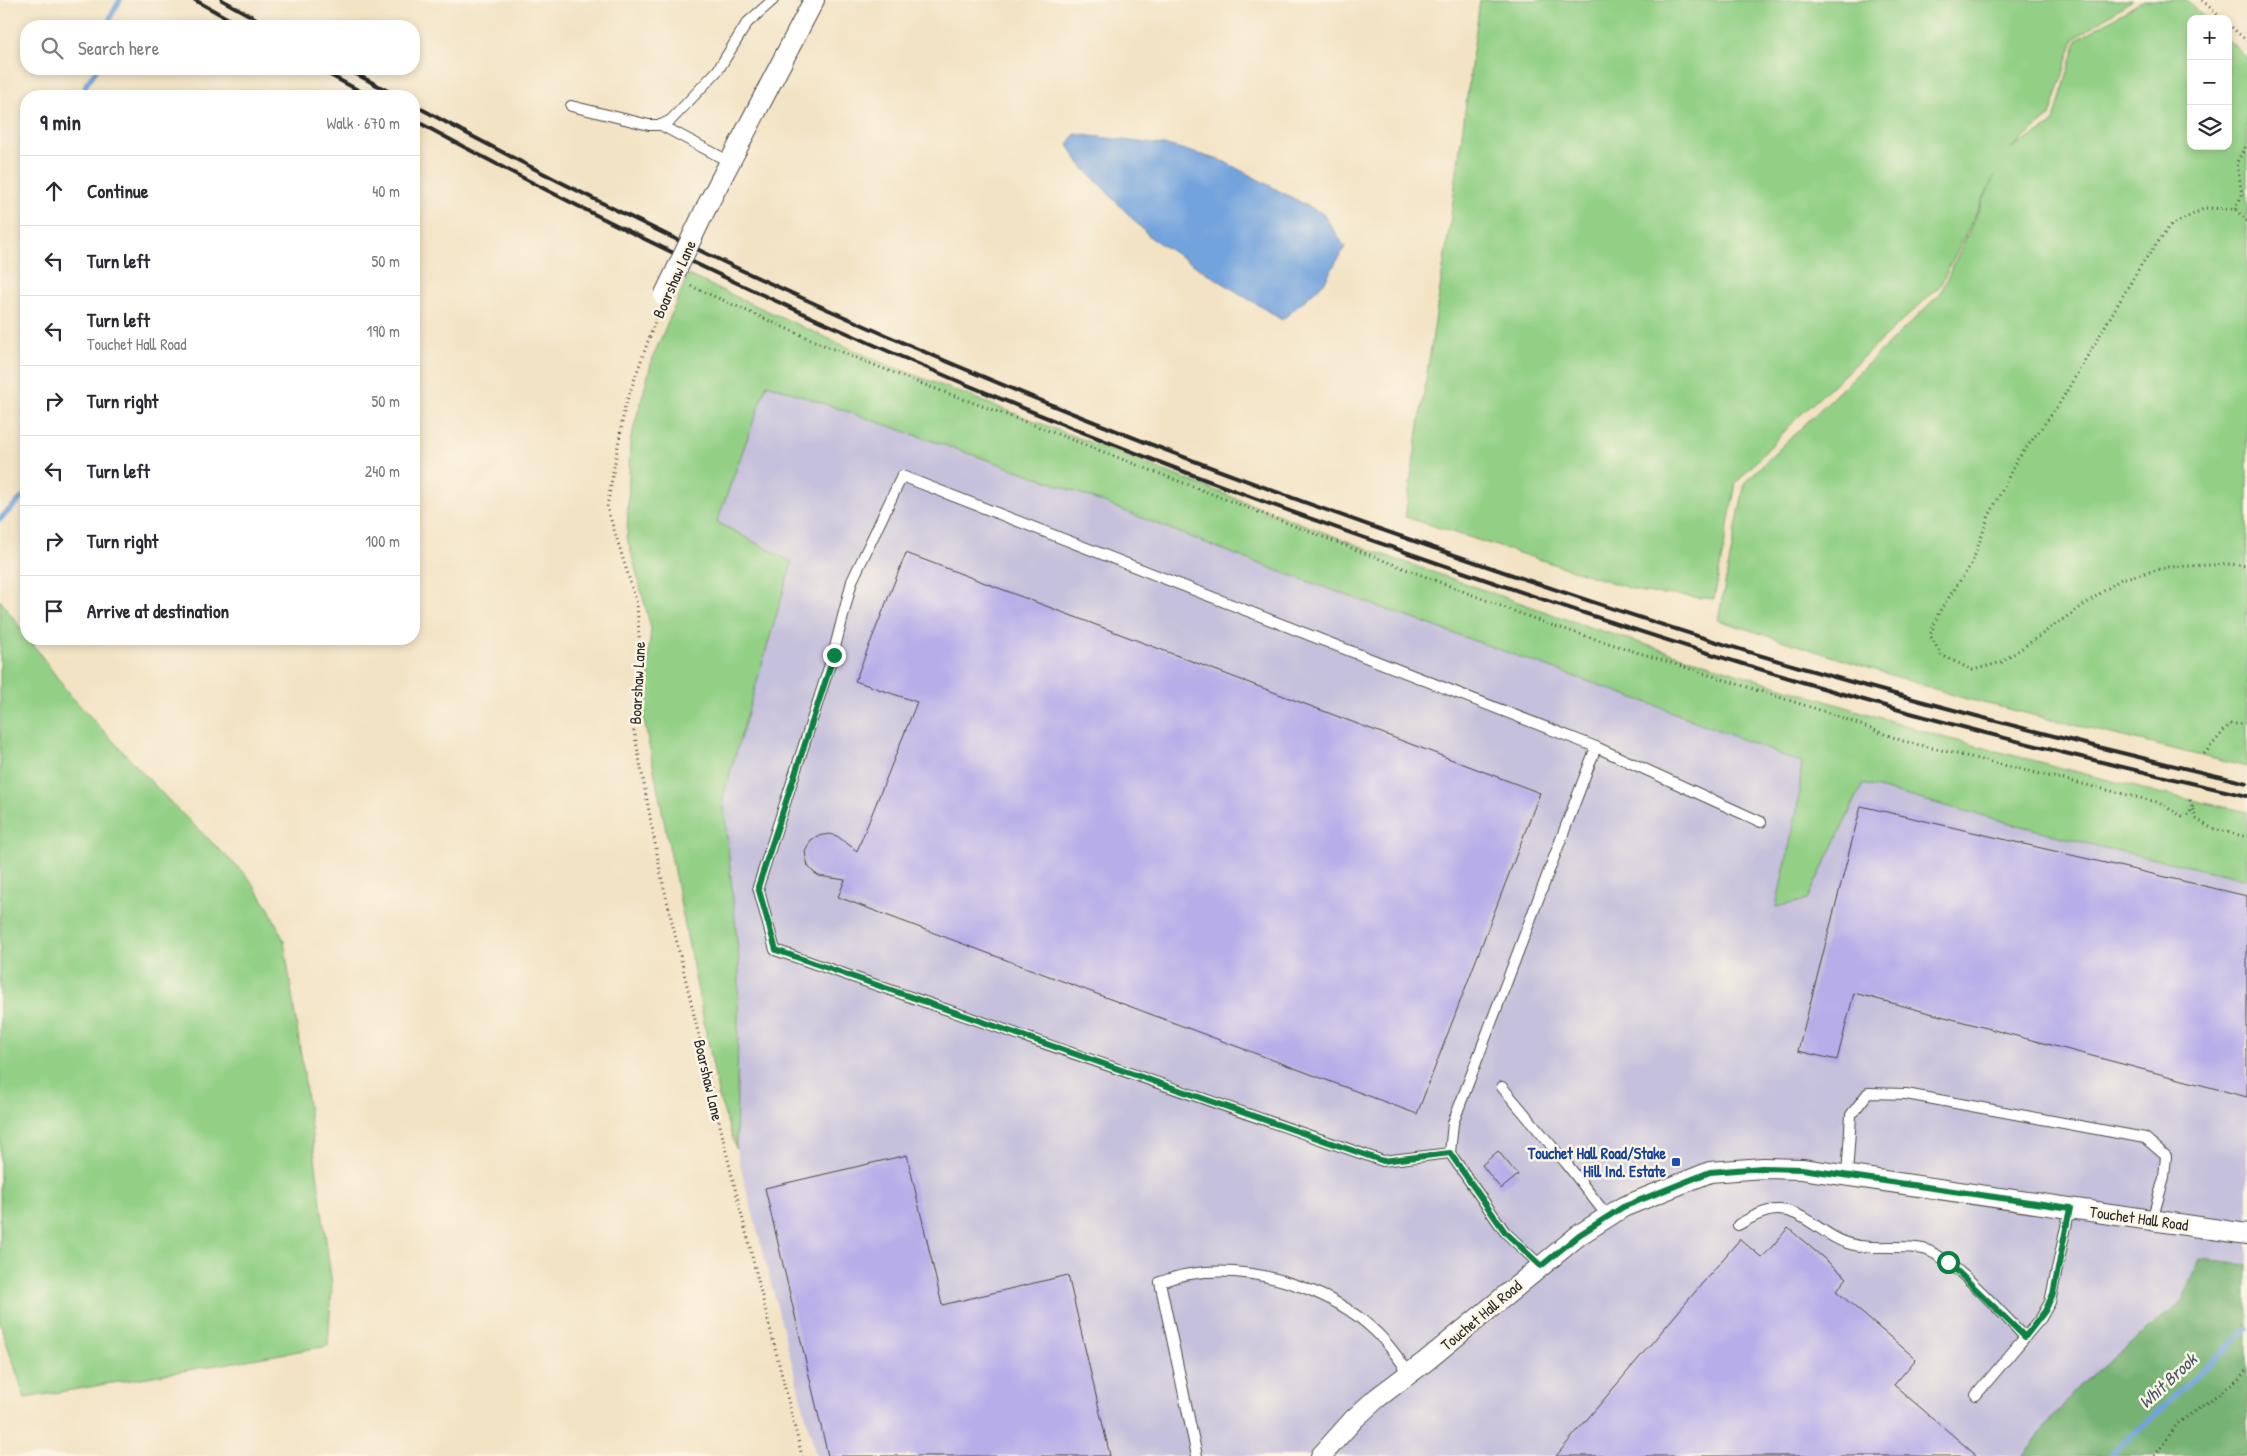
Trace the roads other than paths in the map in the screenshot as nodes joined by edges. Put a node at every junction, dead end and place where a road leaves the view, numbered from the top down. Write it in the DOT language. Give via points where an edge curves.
graph roads {
  1 [pos="773,0"];
  2 [pos="814,0"];
  3 [pos="571,106"];
  4 [pos="662,125"];
  5 [pos="730,162"];
  6 [pos="664,296"];
  7 [pos="1596,747"];
  8 [pos="1762,822"];
  9 [pos="1502,1086"];
  10 [pos="1450,1153"];
  11 [pos="1847,1176"];
  12 [pos="2070,1208"];
  13 [pos="1608,1217"];
  14 [pos="2152,1220"];
  15 [pos="1738,1225"];
  16 [pos="2247,1234"];
  17 [pos="1541,1266"];
  18 [pos="2025,1337"];
  19 [pos="1410,1373"];
  20 [pos="1976,1395"];
  21 [pos="1197,1456"];
  22 [pos="1321,1456"];
  1 -- 4 [label="lane" via="747,23 718,70 671,120"];
  2 -- 5 [label="street, Boarshaw Lane"];
  3 -- 4 [label="lane" via="649,125"];
  4 -- 5 [label="lane"];
  5 -- 6 [label="street, Boarshaw Lane, bridge"];
  7 -- 8 [label="lane"];
  7 -- 10 [label="lane" via="1453,1123"];
  7 -- 10 [label="lane" via="902,476 852,581 834,655 758,887 776,950 1383,1161"];
  9 -- 13 [label="lane"];
  10 -- 17 [label="lane" via="1505,1232"];
  11 -- 12 [label="street, Touchet Hall Road"];
  11 -- 13 [label="street, Touchet Hall Road" via="1802,1169 1710,1172 1623,1207"];
  11 -- 14 [label="lane" via="1851,1115 1868,1093 1906,1094 2145,1138 2166,1156 2164,1178"];
  12 -- 14 [label="street, Touchet Hall Road"];
  12 -- 18 [label="lane" via="2053,1294 2045,1311"];
  13 -- 17 [label="street, Touchet Hall Road" via="1579,1235"];
  14 -- 16 [label="street, Touchet Hall Road"];
  15 -- 18 [label="lane" via="1767,1211 1783,1210 1800,1216 1848,1244 1929,1251 1953,1266"];
  17 -- 19 [label="street, Touchet Hall Road"];
  18 -- 20 [label="lane"];
  19 -- 21 [label="lane" via="1377,1332 1360,1318 1335,1302 1298,1286 1265,1275 1235,1272 1188,1274 1160,1282"];
  19 -- 22 [label="street, Touchet Hall Road" via="1354,1419"];
}
